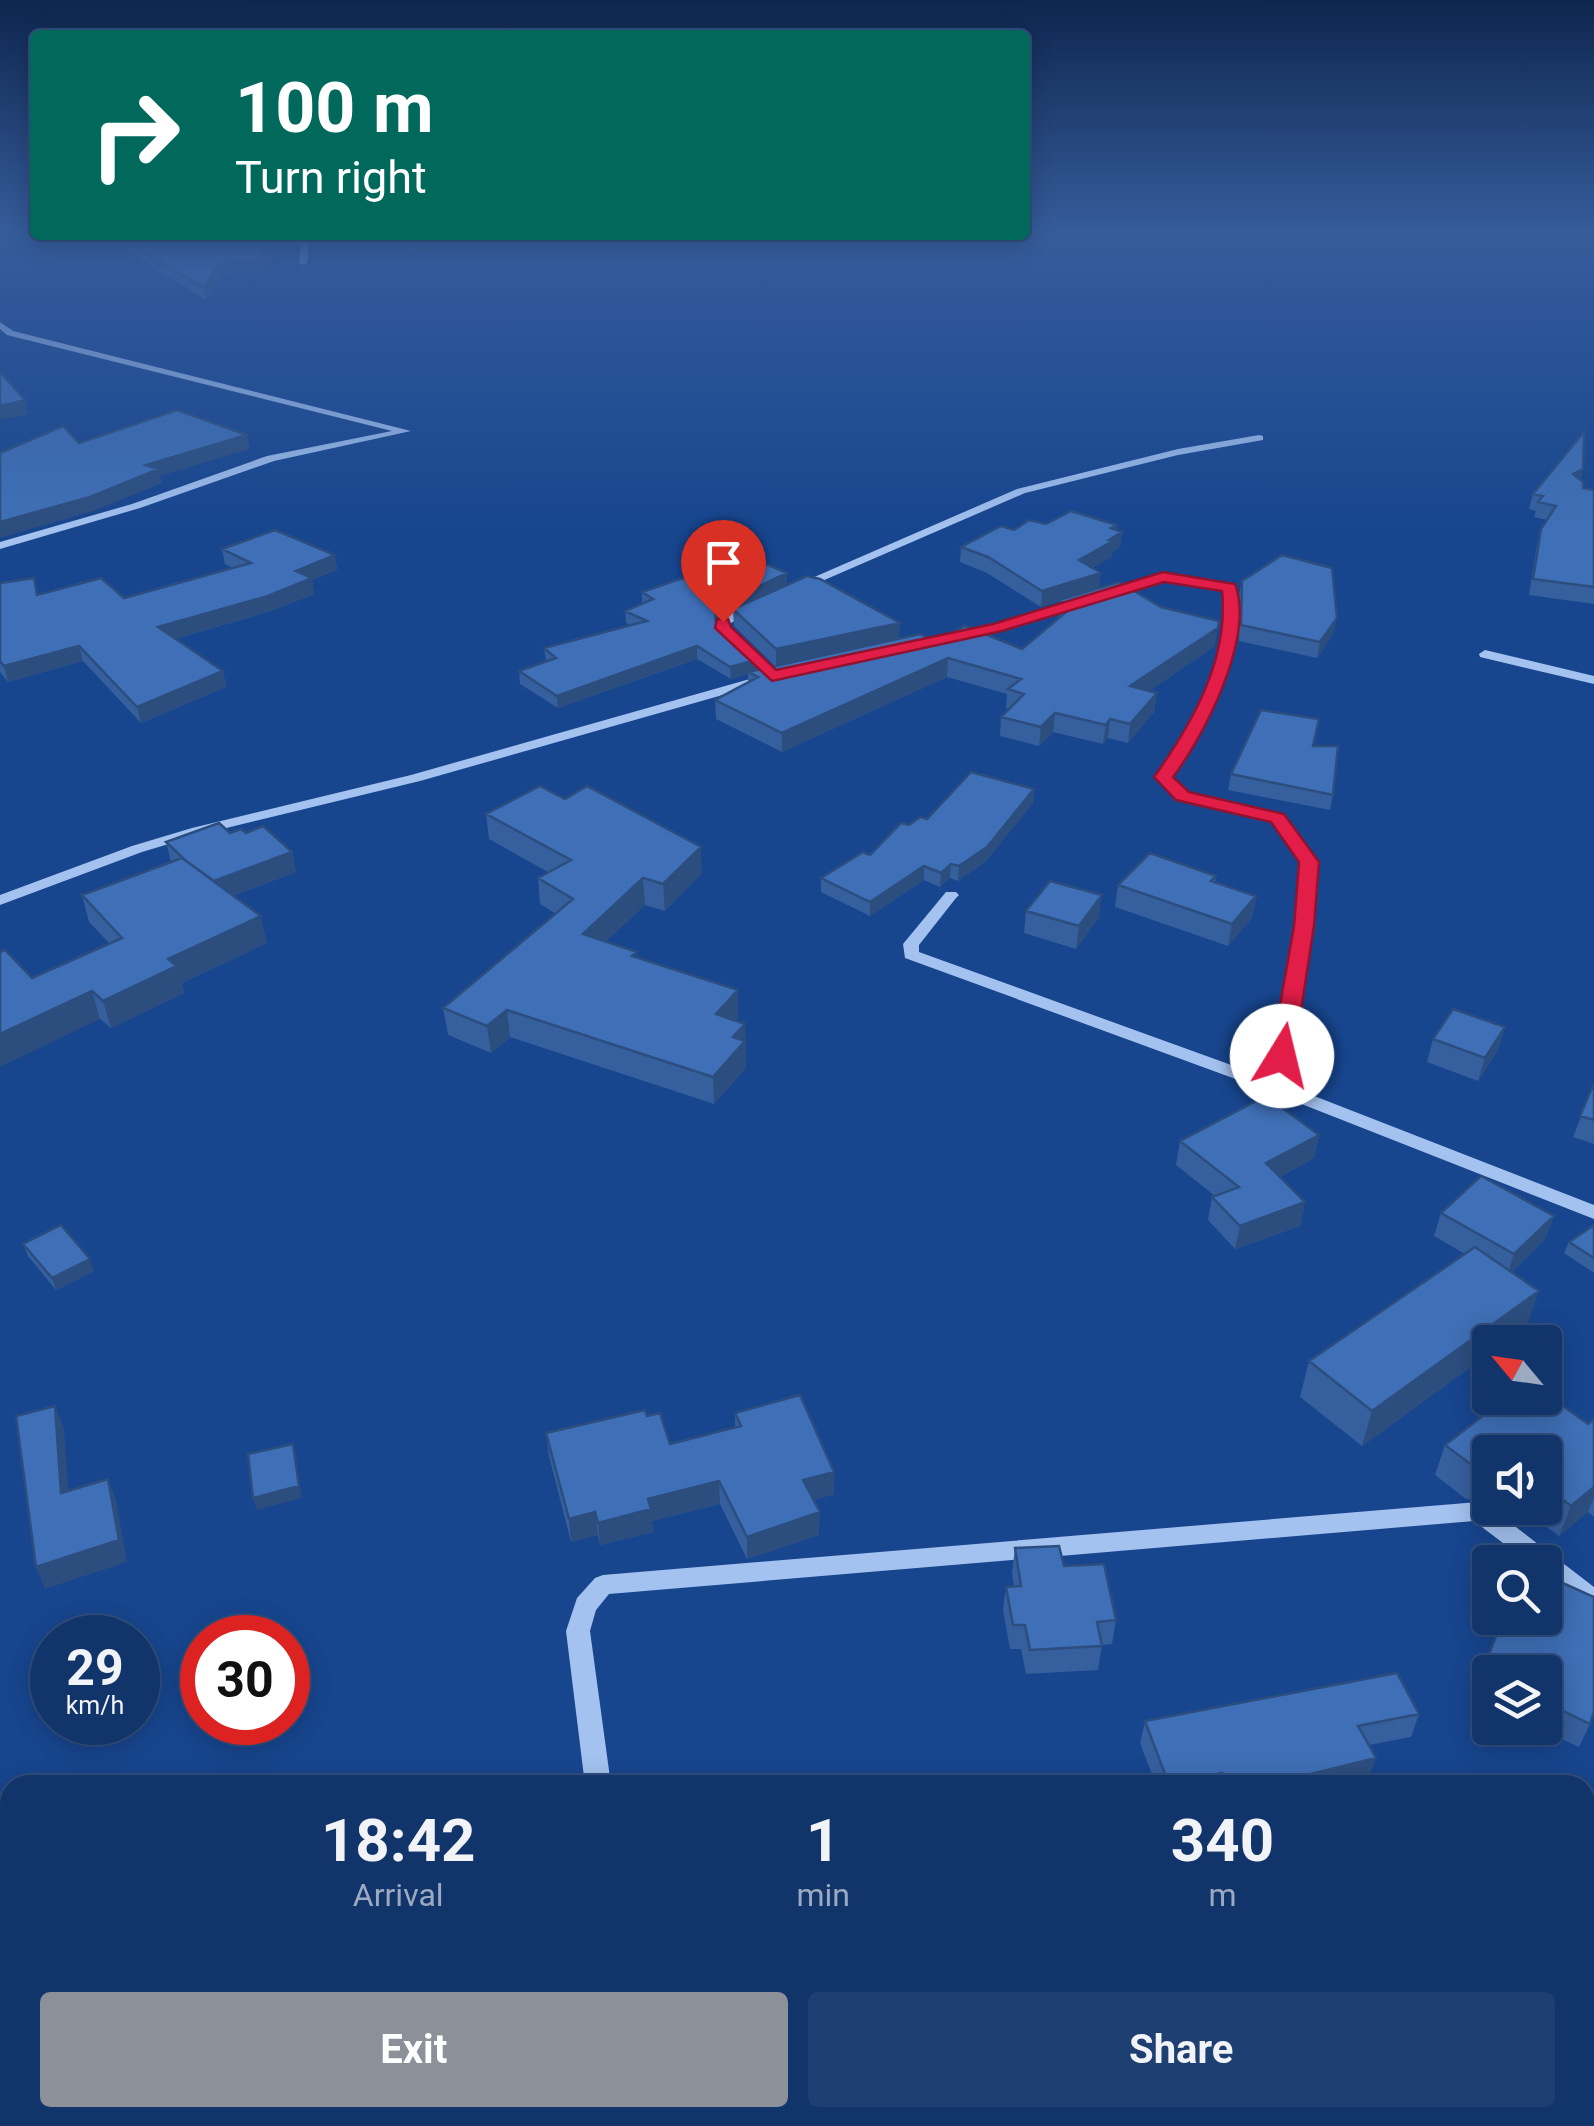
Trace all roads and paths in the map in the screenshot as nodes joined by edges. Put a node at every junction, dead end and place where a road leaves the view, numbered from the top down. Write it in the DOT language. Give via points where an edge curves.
graph roads {
  1 [pos="9,331"];
  2 [pos="1259,438"];
  3 [pos="0,546"];
  4 [pos="783,593"];
  5 [pos="765,601"];
  6 [pos="940,640"];
  7 [pos="1485,654"];
  8 [pos="791,672"];
  9 [pos="772,676"];
  10 [pos="1594,680"];
  11 [pos="951,894"];
  12 [pos="0,900"];
  13 [pos="1277,1088"];
  14 [pos="1594,1212"];
  15 [pos="1522,1545"];
  16 [pos="1562,1576"];
  17 [pos="1594,1601"];
  18 [pos="597,1775"];
  1 -- 3 [label="street" via="406,431 271,458"];
  2 -- 4 [label="street" via="1021,492"];
  5 -- 9 [label="street" via="723,622 723,628"];
  6 -- 13 [label="street" via="1163,577 1230,588 1232,612 1217,682 1189,743 1163,777 1183,796 1278,818 1309,862"];
  7 -- 10 [label="street"];
  8 -- 9 [label="street"];
  9 -- 12 [label="street" via="415,778 136,848"];
  11 -- 13 [label="street" via="911,944 912,955"];
  13 -- 14 [label="street"];
  15 -- 18 [label="street" via="1478,1510 603,1586 585,1605 578,1631"];
  16 -- 17 [label="street"];
}
